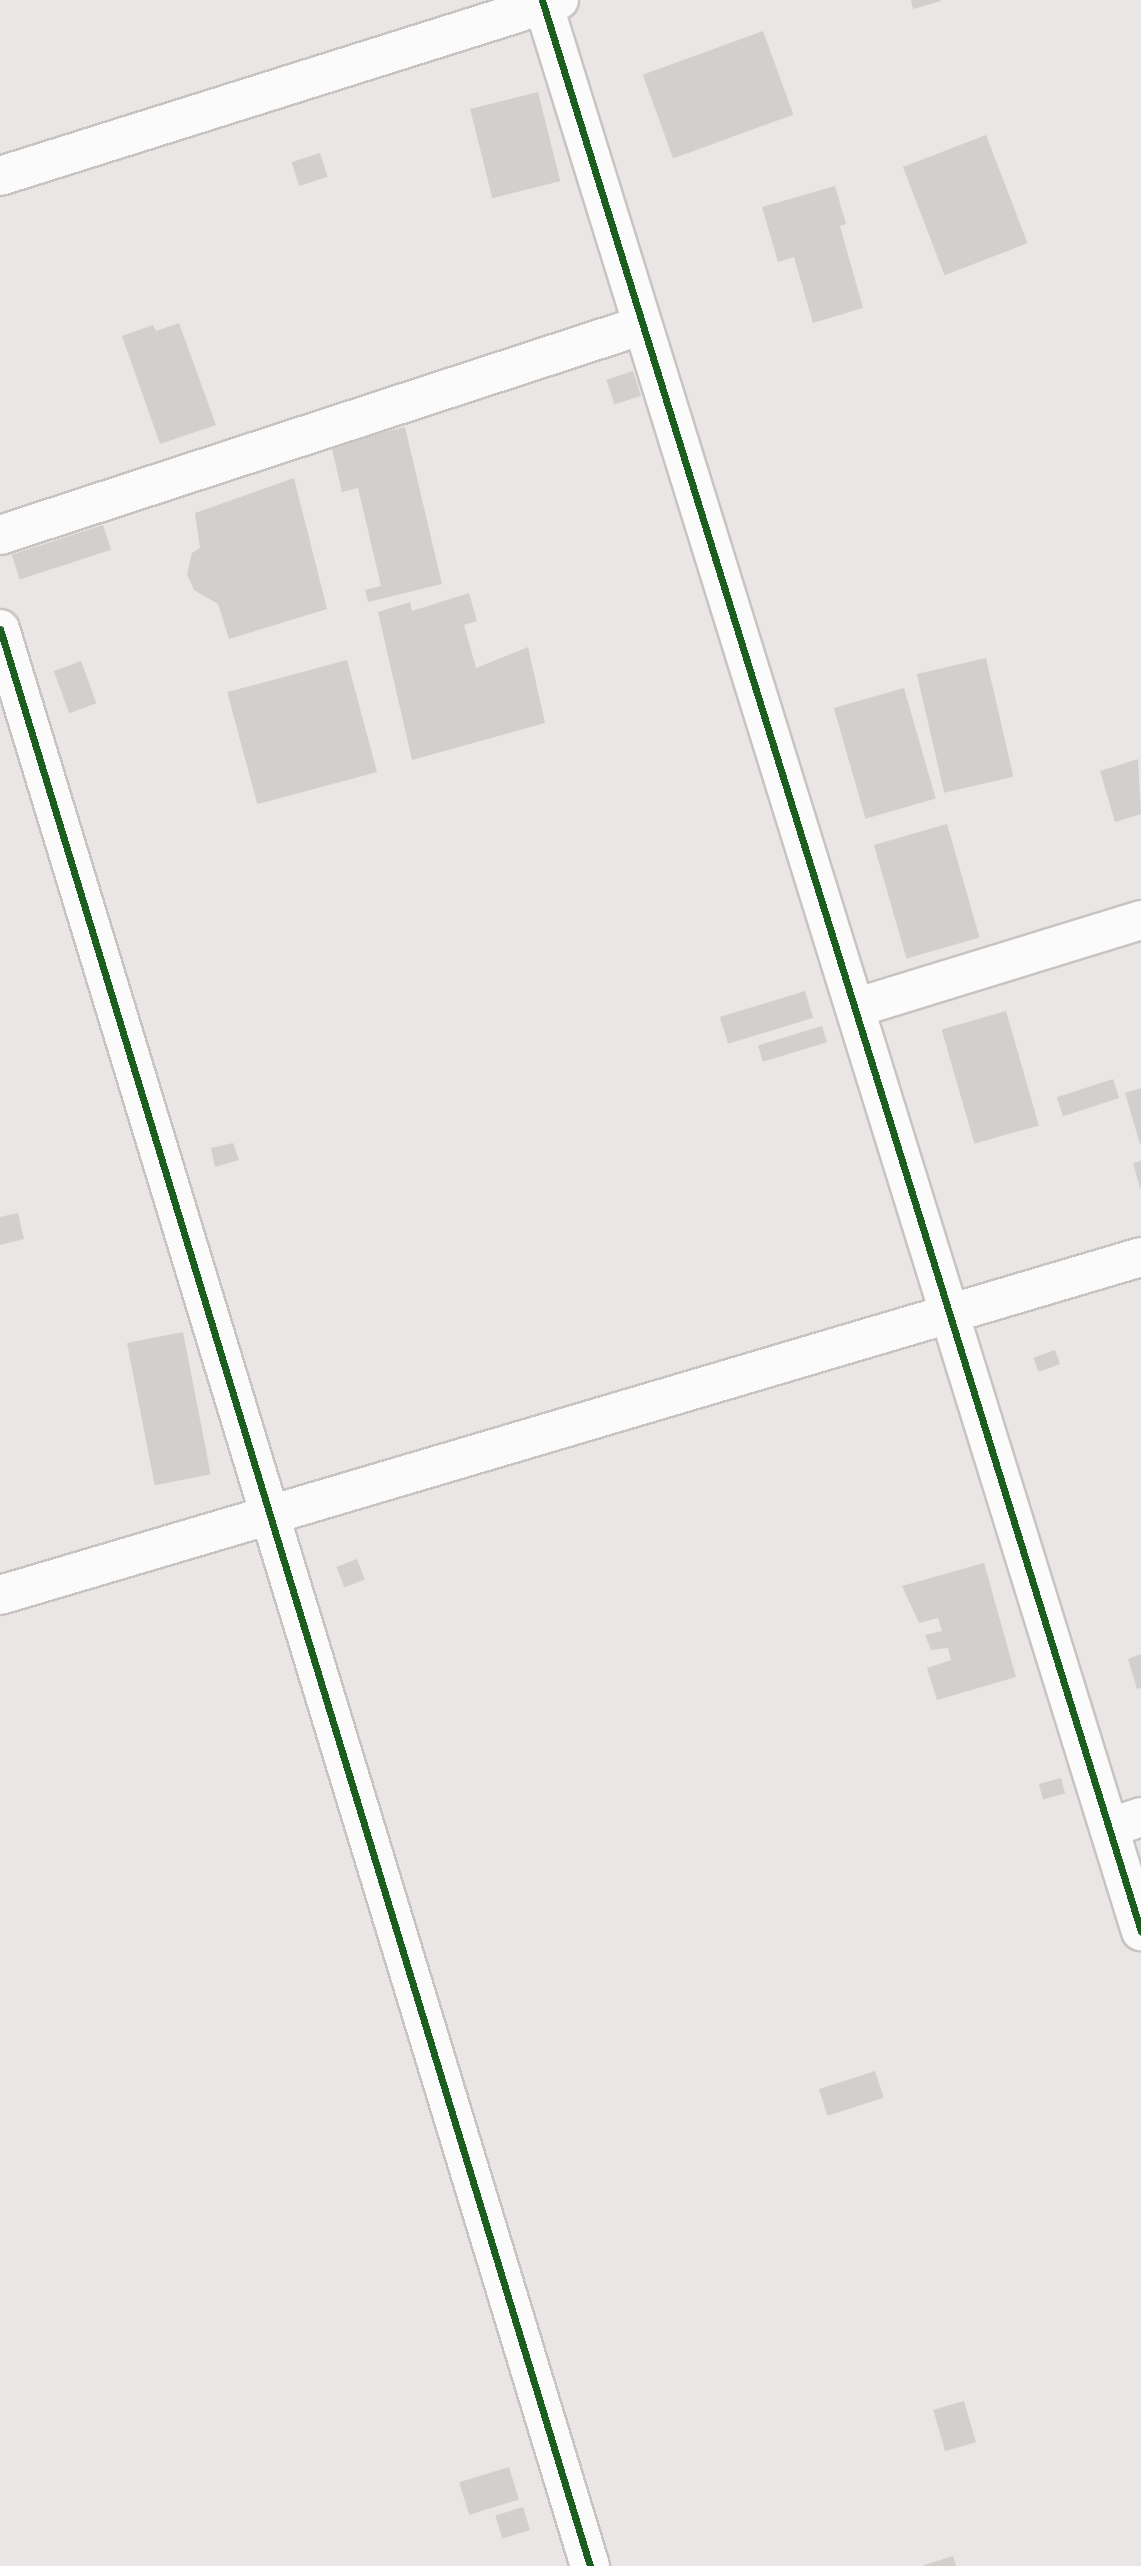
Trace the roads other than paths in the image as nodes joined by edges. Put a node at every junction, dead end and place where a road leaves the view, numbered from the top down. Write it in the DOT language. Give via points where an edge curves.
graph roads {
  1 [pos="548,2"];
  2 [pos="0,176"];
  3 [pos="643,325"];
  4 [pos="0,535"];
  5 [pos="0,629"];
  6 [pos="1141,920"];
  7 [pos="855,1007"];
  8 [pos="1141,1258"];
  9 [pos="950,1314"];
  10 [pos="270,1515"];
  11 [pos="0,1595"];
  12 [pos="1125,1823"];
  13 [pos="1141,1931"];
  14 [pos="590,2566"];
  1 -- 2 [label="street"];
  1 -- 3 [label="street"];
  3 -- 4 [label="street"];
  3 -- 7 [label="street"];
  5 -- 10 [label="street"];
  6 -- 7 [label="street"];
  7 -- 9 [label="street"];
  8 -- 9 [label="street"];
  9 -- 10 [label="street"];
  9 -- 12 [label="street"];
  10 -- 11 [label="street"];
  10 -- 14 [label="street"];
  12 -- 13 [label="street"];
}
